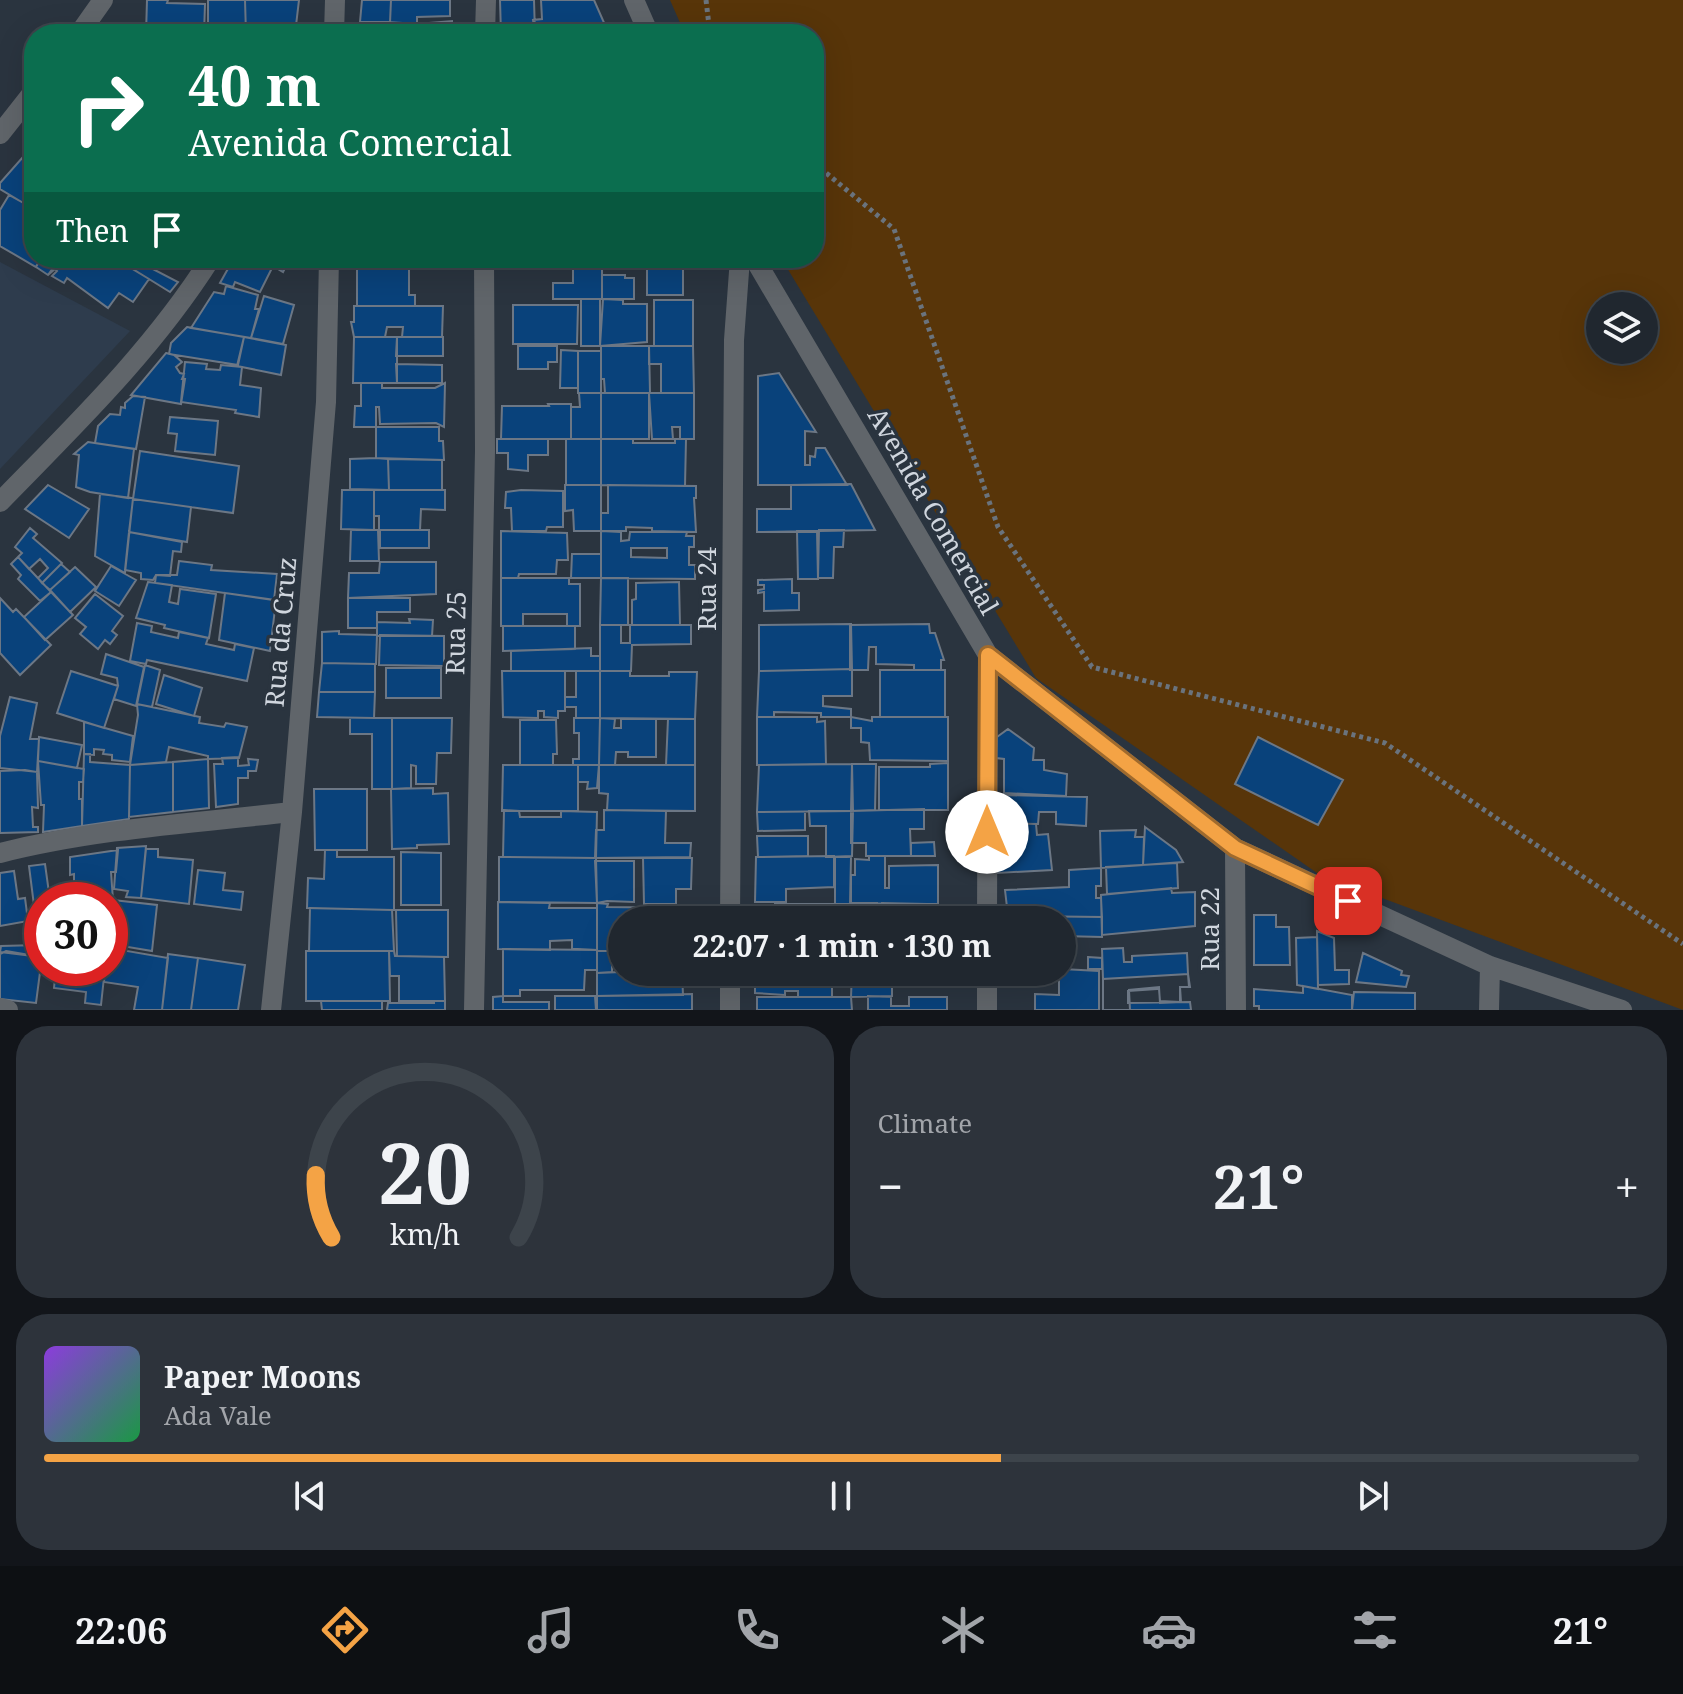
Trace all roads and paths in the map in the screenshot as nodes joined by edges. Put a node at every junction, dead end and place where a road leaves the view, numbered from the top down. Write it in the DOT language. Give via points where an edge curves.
graph roads {
  1 [pos="103,0"];
  2 [pos="335,0"];
  3 [pos="486,0"];
  4 [pos="634,0"];
  5 [pos="706,0"];
  6 [pos="86,24"];
  7 [pos="334,24"];
  8 [pos="485,24"];
  9 [pos="645,24"];
  10 [pos="709,24"];
  11 [pos="24,104"];
  12 [pos="0,134"];
  13 [pos="824,171"];
  14 [pos="205,268"];
  15 [pos="329,268"];
  16 [pos="484,268"];
  17 [pos="739,268"];
  18 [pos="760,268"];
  19 [pos="0,502"];
  20 [pos="988,655"];
  21 [pos="292,812"];
  22 [pos="1235,848"];
  23 [pos="0,853"];
  24 [pos="730,906"];
  25 [pos="987,906"];
  26 [pos="1683,944"];
  27 [pos="1490,966"];
  28 [pos="730,986"];
  29 [pos="987,986"];
  30 [pos="0,1008"];
  31 [pos="8,1010"];
  32 [pos="271,1010"];
  33 [pos="474,1010"];
  34 [pos="730,1010"];
  35 [pos="987,1010"];
  36 [pos="1236,1010"];
  37 [pos="1489,1010"];
  38 [pos="1622,1010"];
  1 -- 6 [label="street"];
  2 -- 7 [label="street"];
  3 -- 8 [label="street"];
  4 -- 9 [label="street"];
  5 -- 10 [label="path"];
  11 -- 12 [label="street"];
  13 -- 26 [label="path" via="894,229 998,527 1092,667 1385,743"];
  14 -- 19 [label="street" via="120,379"];
  15 -- 21 [label="street, Rua da Cruz" via="326,402"];
  16 -- 33 [label="street, Rua 25"];
  17 -- 24 [label="street, Rua 24" via="734,340"];
  18 -- 20 [label="street, Avenida Comercial"];
  20 -- 22 [label="street, Avenida Comercial"];
  20 -- 25 [label="street"];
  21 -- 23 [label="street" via="92,835"];
  21 -- 32 [label="street, Rua da Cruz"];
  22 -- 27 [label="street, Avenida Comercial"];
  22 -- 36 [label="street, Rua 22"];
  27 -- 37 [label="street"];
  27 -- 38 [label="street, Avenida Comercial"];
  28 -- 34 [label="street"];
  29 -- 35 [label="street"];
  30 -- 31 [label="street"];
}
